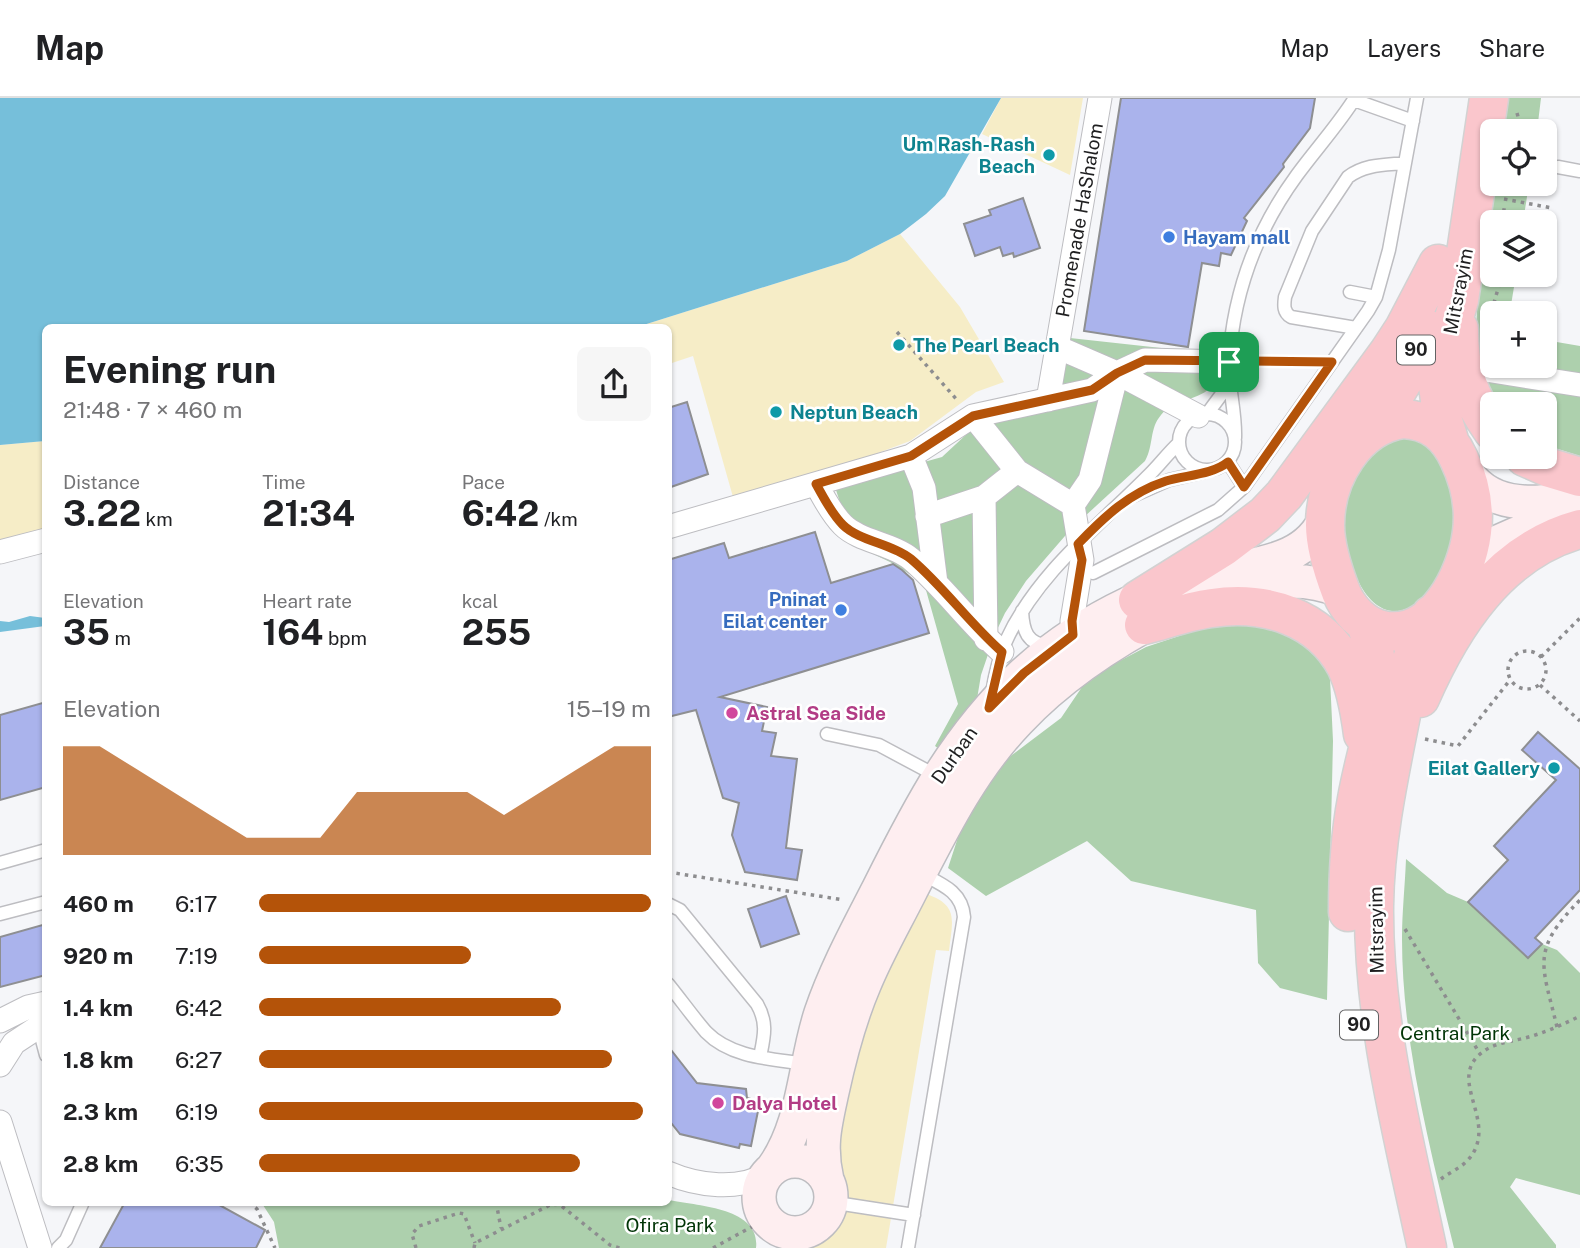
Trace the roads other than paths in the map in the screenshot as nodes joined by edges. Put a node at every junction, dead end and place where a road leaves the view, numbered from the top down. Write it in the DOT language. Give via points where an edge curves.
graph roads {
  1 [pos="1100,98"];
  2 [pos="1418,98"];
  3 [pos="1463,98"];
  4 [pos="1489,98"];
  5 [pos="1354,99"];
  6 [pos="1413,121"];
  7 [pos="1405,163"];
  8 [pos="1558,167"];
  9 [pos="1580,171"];
  10 [pos="1438,264"];
  11 [pos="1350,292"];
  12 [pos="1376,296"];
  13 [pos="1459,300"];
  14 [pos="1356,328"];
  15 [pos="1057,347"];
  16 [pos="1461,366"];
  17 [pos="1229,368"];
  18 [pos="1117,373"];
  19 [pos="1580,385"];
  20 [pos="1048,400"];
  21 [pos="1480,410"];
  22 [pos="1203,415"];
  23 [pos="973,416"];
  24 [pos="1374,429"];
  25 [pos="1235,438"];
  26 [pos="1179,443"];
  27 [pos="1456,454"];
  28 [pos="911,456"];
  29 [pos="1228,462"];
  30 [pos="1553,469"];
  31 [pos="1212,470"];
  32 [pos="1017,471"];
  33 [pos="1580,477"];
  34 [pos="816,484"];
  35 [pos="1244,487"];
  36 [pos="984,497"];
  37 [pos="1580,498"];
  38 [pos="1073,505"];
  39 [pos="1109,512"];
  40 [pos="928,516"];
  41 [pos="1326,517"];
  42 [pos="1580,522"];
  43 [pos="672,526"];
  44 [pos="1580,529"];
  45 [pos="42,541"];
  46 [pos="1078,544"];
  47 [pos="0,552"];
  48 [pos="1463,567"];
  49 [pos="1093,573"];
  50 [pos="936,583"];
  51 [pos="1341,591"];
  52 [pos="1022,611"];
  53 [pos="1141,612"];
  54 [pos="1431,615"];
  55 [pos="1366,624"];
  56 [pos="1065,641"];
  57 [pos="994,645"];
  58 [pos="989,708"];
  59 [pos="827,734"];
  60 [pos="938,777"];
  61 [pos="1372,797"];
  62 [pos="42,851"];
  63 [pos="0,863"];
  64 [pos="920,873"];
  65 [pos="42,903"];
  66 [pos="672,906"];
  67 [pos="0,914"];
  68 [pos="672,989"];
  69 [pos="42,1004"];
  70 [pos="0,1021"];
  71 [pos="42,1023"];
  72 [pos="760,1057"];
  73 [pos="807,1064"];
  74 [pos="0,1065"];
  75 [pos="1,1128"];
  76 [pos="770,1171"];
  77 [pos="672,1174"];
  78 [pos="829,1191"];
  79 [pos="82,1206"];
  80 [pos="914,1215"];
  81 [pos="769,1233"];
  82 [pos="807,1238"];
  83 [pos="1423,1246"];
  84 [pos="40,1248"];
  85 [pos="58,1248"];
  86 [pos="908,1248"];
  1 -- 15 [label="street, Promenade HaShalom"];
  2 -- 6 [label="lane"];
  3 -- 10 [label="highway, Mitsrayim / 90"];
  4 -- 13 [label="highway, Mitsrayim / 90"];
  5 -- 6 [label="lane"];
  5 -- 17 [label="lane" via="1287,188 1260,235 1237,301"];
  6 -- 7 [label="lane"];
  7 -- 12 [label="lane"];
  7 -- 14 [label="lane" via="1370,166 1348,177 1312,231 1285,297 1283,306 1291,317"];
  8 -- 9 [label="lane"];
  10 -- 24 [label="highway, Mitsrayim / 90" via="1423,333 1401,385"];
  10 -- 53 [label="highway" via="1396,341 1284,495 1246,532"];
  11 -- 12 [label="lane"];
  12 -- 14 [label="lane"];
  13 -- 16 [label="highway"];
  13 -- 27 [label="highway, Mitsrayim / 90" via="1438,386 1443,421"];
  14 -- 35 [label="lane"];
  15 -- 18 [label="street"];
  15 -- 20 [label="street, Promenade HaShalom"];
  16 -- 19 [label="street"];
  16 -- 21 [label="highway"];
  17 -- 18 [label="street" via="1145,360"];
  17 -- 22 [label="lane" via="1221,395"];
  17 -- 25 [label="lane"];
  18 -- 20 [label="street" via="1092,390"];
  18 -- 22 [label="street"];
  18 -- 38 [label="street" via="1090,480"];
  20 -- 23 [label="street"];
  22 -- 25 [label="lane" via="1216,415 1227,422"];
  22 -- 26 [label="lane" via="1184,426"];
  23 -- 28 [label="street"];
  23 -- 32 [label="street"];
  24 -- 27 [label="highway, 90" via="1392,420 1427,422"];
  24 -- 41 [label="highway, 90" via="1358,440 1339,469"];
  25 -- 29 [label="lane"];
  26 -- 31 [label="lane" via="1188,463"];
  26 -- 39 [label="lane"];
  27 -- 37 [label="street" via="1479,488 1501,498 1535,503"];
  27 -- 48 [label="highway, 90" via="1470,489 1472,517"];
  28 -- 34 [label="street"];
  28 -- 40 [label="street" via="924,488"];
  29 -- 31 [label="lane"];
  29 -- 35 [label="lane"];
  30 -- 33 [label="highway"];
  31 -- 39 [label="lane" via="1160,483"];
  32 -- 36 [label="street"];
  32 -- 38 [label="street"];
  34 -- 43 [label="street"];
  34 -- 50 [label="street" via="844,527 908,556"];
  35 -- 49 [label="lane" via="1218,510"];
  36 -- 40 [label="street"];
  36 -- 57 [label="street"];
  38 -- 46 [label="street"];
  39 -- 46 [label="lane"];
  40 -- 50 [label="street"];
  41 -- 51 [label="highway, 90" via="1330,558"];
  41 -- 53 [label="street, Durban" via="1315,537 1290,554 1191,580"];
  42 -- 48 [label="street" via="1520,532"];
  44 -- 61 [label="highway" via="1515,560 1480,596 1443,650 1406,735"];
  45 -- 47 [label="street"];
  46 -- 52 [label="lane"];
  46 -- 56 [label="street" via="1082,560"];
  48 -- 54 [label="highway, 90"];
  50 -- 57 [label="street"];
  51 -- 53 [label="street, Durban" via="1311,581 1271,581"];
  51 -- 55 [label="highway, 90"];
  52 -- 56 [label="lane" via="1030,640 1039,645"];
  52 -- 57 [label="lane"];
  53 -- 56 [label="street, Durban"];
  53 -- 61 [label="highway" via="1256,607 1294,616 1323,636 1345,666 1361,718"];
  53 -- 64 [label="street, Durban" via="1045,695 993,750 963,792"];
  54 -- 55 [label="highway, 90" via="1417,627 1402,631"];
  54 -- 61 [label="highway, Mitsrayim / 90" via="1419,638"];
  55 -- 61 [label="highway, Mitsrayim / 90" via="1377,653 1379,690"];
  56 -- 58 [label="street, Durban"];
  57 -- 58 [label="lane"];
  58 -- 60 [label="street, Durban"];
  59 -- 60 [label="lane" via="879,746"];
  60 -- 73 [label="street, Durban" via="832,983"];
  61 -- 83 [label="highway, Mitsrayim / 90" via="1376,979"];
  61 -- 83 [label="highway, Mitsrayim / 90" via="1352,829 1348,892 1353,985 1363,1043"];
  62 -- 63 [label="lane"];
  64 -- 78 [label="street, Durban" via="868,975 847,1032 822,1138"];
  64 -- 80 [label="lane" via="956,894 964,917"];
  65 -- 67 [label="lane"];
  66 -- 72 [label="lane" via="680,910 760,1011 765,1029"];
  68 -- 72 [label="lane" via="707,1033 734,1050"];
  69 -- 70 [label="street"];
  71 -- 74 [label="street" via="14,1043"];
  72 -- 73 [label="lane"];
  73 -- 76 [label="street, Durban" via="791,1136"];
  75 -- 84 [label="street"];
  76 -- 77 [label="street" via="736,1185"];
  76 -- 78 [label="street" via="800,1161 815,1167"];
  76 -- 81 [label="street" via="759,1199"];
  78 -- 80 [label="lane"];
  78 -- 82 [label="street" via="824,1217"];
  79 -- 85 [label="lane"];
  80 -- 86 [label="lane"];
  81 -- 82 [label="street" via="779,1229"];
}
